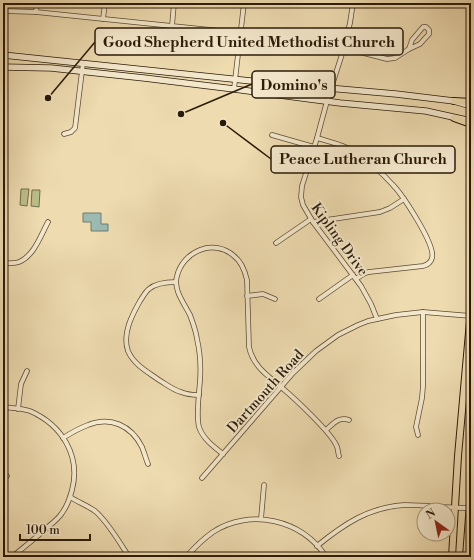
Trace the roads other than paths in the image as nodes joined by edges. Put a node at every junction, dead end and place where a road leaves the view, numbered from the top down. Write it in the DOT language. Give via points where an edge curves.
graph roads {
  1 [pos="37,3"];
  2 [pos="104,3"];
  3 [pos="174,3"];
  4 [pos="244,3"];
  5 [pos="353,3"];
  6 [pos="3,12"];
  7 [pos="36,12"];
  8 [pos="103,19"];
  9 [pos="172,26"];
  10 [pos="240,33"];
  11 [pos="344,48"];
  12 [pos="409,49"];
  13 [pos="3,55"];
  14 [pos="83,63"];
  15 [pos="3,67"];
  16 [pos="82,71"];
  17 [pos="235,79"];
  18 [pos="234,89"];
  19 [pos="330,89"];
  20 [pos="327,101"];
  21 [pos="454,101"];
  22 [pos="471,102"];
  23 [pos="471,106"];
  24 [pos="454,118"];
  25 [pos="471,121"];
  26 [pos="471,125"];
  27 [pos="64,134"];
  28 [pos="272,135"];
  29 [pos="317,138"];
  30 [pos="314,147"];
  31 [pos="404,199"];
  32 [pos="312,220"];
  33 [pos="48,222"];
  34 [pos="276,243"];
  35 [pos="3,263"];
  36 [pos="354,277"];
  37 [pos="176,282"];
  38 [pos="247,296"];
  39 [pos="275,299"];
  40 [pos="319,299"];
  41 [pos="423,312"];
  42 [pos="471,314"];
  43 [pos="377,319"];
  44 [pos="27,371"];
  45 [pos="281,387"];
  46 [pos="199,395"];
  47 [pos="3,407"];
  48 [pos="18,409"];
  49 [pos="349,420"];
  50 [pos="326,430"];
  51 [pos="418,435"];
  52 [pos="63,438"];
  53 [pos="223,454"];
  54 [pos="339,456"];
  55 [pos="148,464"];
  56 [pos="202,478"];
  57 [pos="264,485"];
  58 [pos="471,490"];
  59 [pos="70,497"];
  60 [pos="455,502"];
  61 [pos="416,506"];
  62 [pos="456,508"];
  63 [pos="470,508"];
  64 [pos="261,519"];
  65 [pos="453,542"];
  66 [pos="467,542"];
  67 [pos="317,546"];
  68 [pos="471,551"];
  69 [pos="12,557"];
  70 [pos="129,557"];
  71 [pos="186,557"];
  72 [pos="326,557"];
  73 [pos="452,557"];
  74 [pos="466,557"];
  1 -- 7 [label="street"];
  2 -- 8 [label="street"];
  3 -- 9 [label="street"];
  4 -- 10 [label="street"];
  5 -- 11 [label="street, Kipling Drive"];
  6 -- 7 [label="street"];
  7 -- 8 [label="street"];
  8 -- 9 [label="street"];
  9 -- 10 [label="street"];
  10 -- 17 [label="street"];
  11 -- 12 [label="street" via="387,59 396,58"];
  11 -- 19 [label="street, Kipling Drive"];
  12 -- 12 [label="street" via="420,44 429,34 430,31 426,27 413,39"];
  13 -- 14 [label="main road"];
  14 -- 16 [label="street"];
  14 -- 17 [label="main road"];
  15 -- 16 [label="main road"];
  16 -- 18 [label="main road"];
  16 -- 27 [label="street" via="75,128"];
  17 -- 18 [label="street"];
  17 -- 19 [label="main road"];
  18 -- 20 [label="main road"];
  19 -- 20 [label="street, Kipling Drive"];
  19 -- 21 [label="main road"];
  20 -- 24 [label="main road" via="422,111"];
  20 -- 29 [label="street, Kipling Drive"];
  21 -- 22 [label="main road"];
  21 -- 23 [label="main road"];
  24 -- 25 [label="main road"];
  24 -- 26 [label="main road"];
  28 -- 30 [label="street"];
  29 -- 30 [label="street, Kipling Drive"];
  29 -- 31 [label="street" via="356,152 384,175"];
  30 -- 32 [label="street, Kipling Drive" via="301,192 303,206"];
  31 -- 32 [label="street" via="380,212"];
  31 -- 36 [label="street" via="429,245 432,260 421,267 369,272"];
  32 -- 34 [label="street"];
  32 -- 36 [label="street, Kipling Drive"];
  33 -- 35 [label="street" via="26,258 18,262"];
  36 -- 40 [label="street"];
  36 -- 43 [label="street, Kipling Drive"];
  37 -- 38 [label="street" via="178,270 188,256 206,248 217,248 235,256 242,266 247,280"];
  37 -- 46 [label="street" via="198,340"];
  37 -- 46 [label="street" via="157,285 146,292 130,321 126,337 127,347 137,364 159,379 180,392"];
  38 -- 39 [label="street" via="263,294"];
  38 -- 45 [label="street" via="250,353 260,370"];
  41 -- 42 [label="street, Dartmouth Road"];
  41 -- 43 [label="street, Dartmouth Road"];
  41 -- 51 [label="street" via="423,386 416,427"];
  42 -- 60 [label="main road"];
  43 -- 45 [label="street, Dartmouth Road" via="358,325 323,346 300,365"];
  44 -- 48 [label="street"];
  45 -- 50 [label="street"];
  45 -- 53 [label="street, Dartmouth Road"];
  46 -- 53 [label="street" via="199,427 212,446"];
  47 -- 48 [label="street"];
  48 -- 52 [label="street" via="42,417"];
  49 -- 50 [label="street" via="341,419"];
  50 -- 54 [label="street" via="337,445"];
  52 -- 55 [label="street" via="94,423 118,424 128,429 135,437 143,449"];
  52 -- 59 [label="street" via="70,449 74,467 75,481"];
  53 -- 56 [label="street, Dartmouth Road"];
  57 -- 64 [label="street"];
  58 -- 63 [label="main road"];
  59 -- 69 [label="street" via="56,520"];
  59 -- 70 [label="street" via="96,513"];
  61 -- 67 [label="street" via="384,508 365,514"];
  62 -- 63 [label="street"];
  63 -- 66 [label="main road"];
  64 -- 67 [label="street" via="287,525 302,533"];
  64 -- 71 [label="street" via="224,526 206,537"];
  65 -- 73 [label="main road"];
  66 -- 68 [label="main road"];
  66 -- 74 [label="main road"];
  67 -- 72 [label="street"];
}
